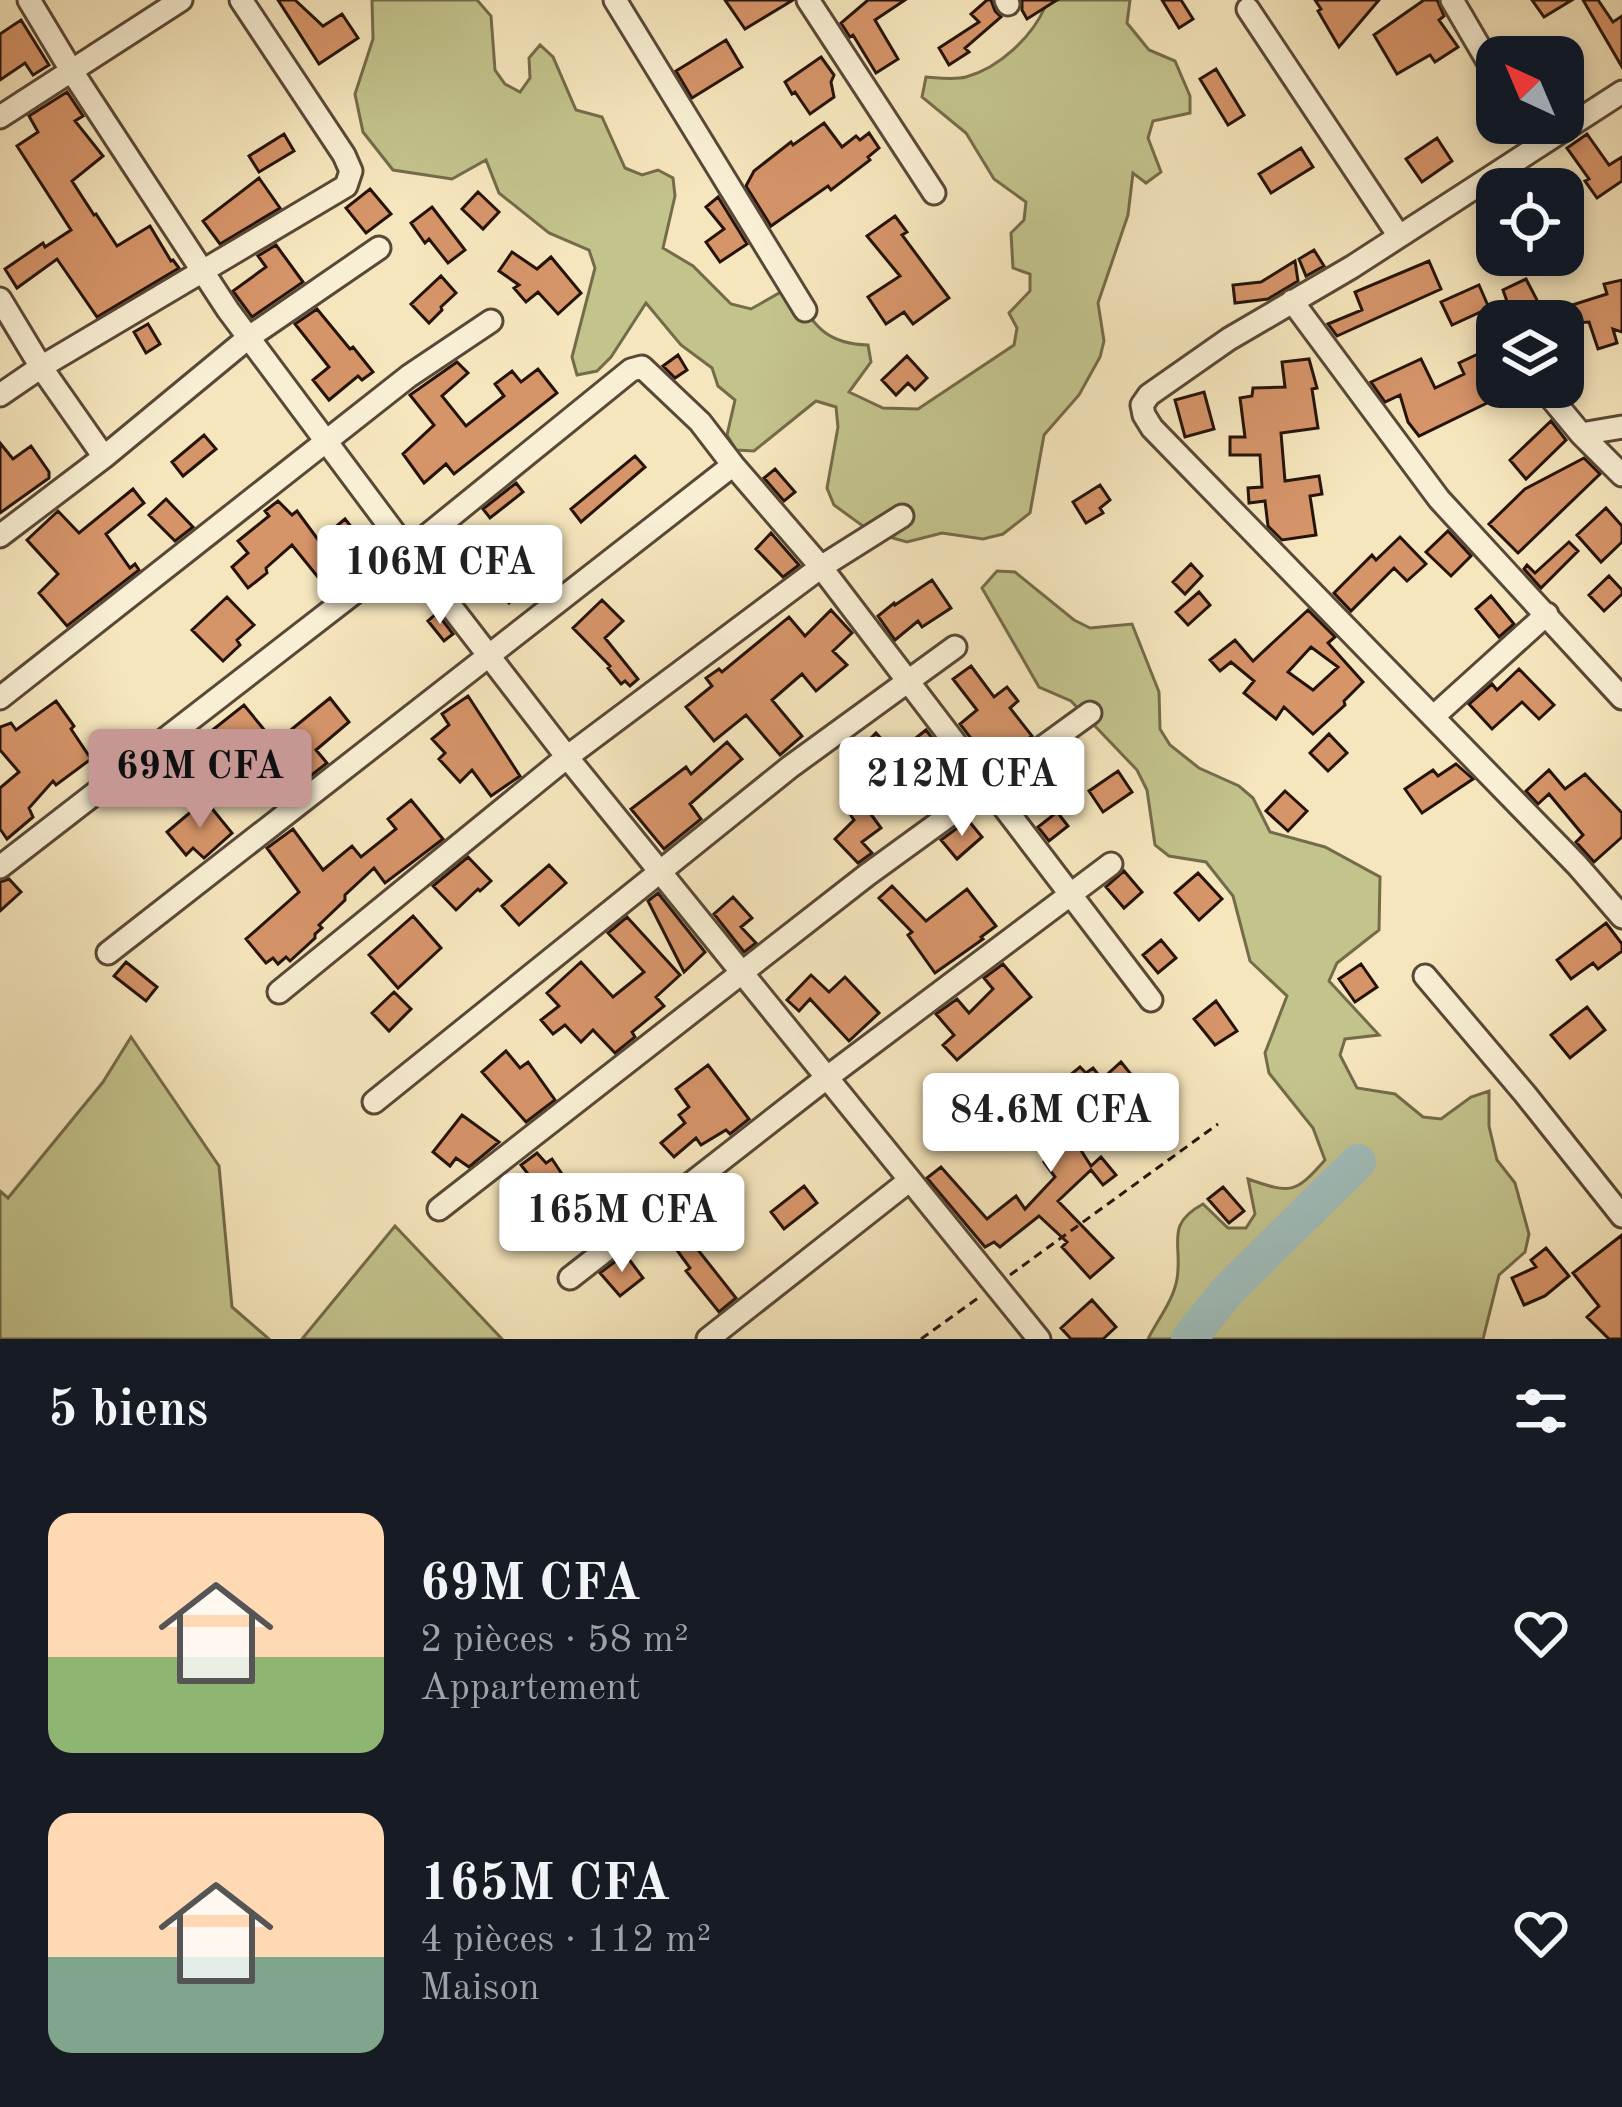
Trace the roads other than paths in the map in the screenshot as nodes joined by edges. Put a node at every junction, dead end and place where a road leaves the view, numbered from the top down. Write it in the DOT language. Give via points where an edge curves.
graph roads {
  1 [pos="29,0"];
  2 [pos="181,0"];
  3 [pos="241,0"];
  4 [pos="616,0"];
  5 [pos="808,0"];
  6 [pos="1452,0"];
  7 [pos="1248,9"];
  8 [pos="1476,41"];
  9 [pos="71,70"];
  10 [pos="1622,92"];
  11 [pos="0,117"];
  12 [pos="1538,146"];
  13 [pos="934,193"];
  14 [pos="1399,236"];
  15 [pos="379,248"];
  16 [pos="202,272"];
  17 [pos="0,298"];
  18 [pos="1292,302"];
  19 [pos="805,310"];
  20 [pos="491,321"];
  21 [pos="248,338"];
  22 [pos="41,367"];
  23 [pos="0,394"];
  24 [pos="1559,408"];
  25 [pos="1622,428"];
  26 [pos="1581,434"];
  27 [pos="325,441"];
  28 [pos="104,457"];
  29 [pos="733,465"];
  30 [pos="1622,476"];
  31 [pos="902,516"];
  32 [pos="0,536"];
  33 [pos="408,551"];
  34 [pos="821,567"];
  35 [pos="1547,614"];
  36 [pos="955,647"];
  37 [pos="488,655"];
  38 [pos="908,682"];
  39 [pos="0,698"];
  40 [pos="1622,698"];
  41 [pos="1090,713"];
  42 [pos="1433,717"];
  43 [pos="567,758"];
  44 [pos="988,786"];
  45 [pos="1112,864"];
  46 [pos="0,867"];
  47 [pos="660,871"];
  48 [pos="1072,894"];
  49 [pos="1622,917"];
  50 [pos="108,952"];
  51 [pos="742,974"];
  52 [pos="1425,976"];
  53 [pos="279,992"];
  54 [pos="1151,1000"];
  55 [pos="825,1079"];
  56 [pos="374,1102"];
  57 [pos="910,1180"];
  58 [pos="439,1209"];
  59 [pos="1622,1216"];
  60 [pos="570,1278"];
  61 [pos="708,1339"];
  62 [pos="1039,1339"];
  1 -- 9 [label="street"];
  2 -- 9 [label="street"];
  3 -- 16 [label="street" via="351,171 346,186"];
  4 -- 19 [label="street"];
  5 -- 13 [label="street"];
  6 -- 8 [label="street"];
  7 -- 14 [label="street"];
  9 -- 11 [label="street"];
  9 -- 16 [label="street"];
  10 -- 12 [label="street"];
  12 -- 14 [label="street"];
  14 -- 18 [label="street"];
  15 -- 21 [label="street"];
  16 -- 21 [label="street"];
  16 -- 22 [label="street"];
  17 -- 22 [label="street"];
  18 -- 35 [label="street" via="1439,499"];
  18 -- 42 [label="street" via="1149,395 1144,415"];
  20 -- 27 [label="street"];
  21 -- 27 [label="street"];
  21 -- 28 [label="street"];
  22 -- 23 [label="street"];
  22 -- 28 [label="street"];
  24 -- 26 [label="street"];
  25 -- 26 [label="street"];
  26 -- 30 [label="street"];
  27 -- 33 [label="street"];
  27 -- 39 [label="street"];
  28 -- 32 [label="street"];
  29 -- 33 [label="street" via="642,367"];
  29 -- 34 [label="street"];
  29 -- 37 [label="street"];
  31 -- 34 [label="street"];
  33 -- 37 [label="street"];
  33 -- 46 [label="street"];
  34 -- 38 [label="street"];
  34 -- 43 [label="street"];
  35 -- 40 [label="street"];
  35 -- 42 [label="street"];
  36 -- 38 [label="street"];
  37 -- 43 [label="street"];
  37 -- 50 [label="street"];
  38 -- 44 [label="street"];
  38 -- 47 [label="street"];
  41 -- 44 [label="street"];
  42 -- 49 [label="street"];
  43 -- 47 [label="street"];
  43 -- 53 [label="street"];
  44 -- 48 [label="street"];
  44 -- 51 [label="street"];
  45 -- 48 [label="street"];
  47 -- 51 [label="street"];
  47 -- 56 [label="street"];
  48 -- 54 [label="street"];
  48 -- 55 [label="street"];
  51 -- 55 [label="street"];
  51 -- 58 [label="street"];
  52 -- 59 [label="street"];
  55 -- 57 [label="street"];
  55 -- 60 [label="street"];
  57 -- 61 [label="street"];
  57 -- 62 [label="street"];
}
